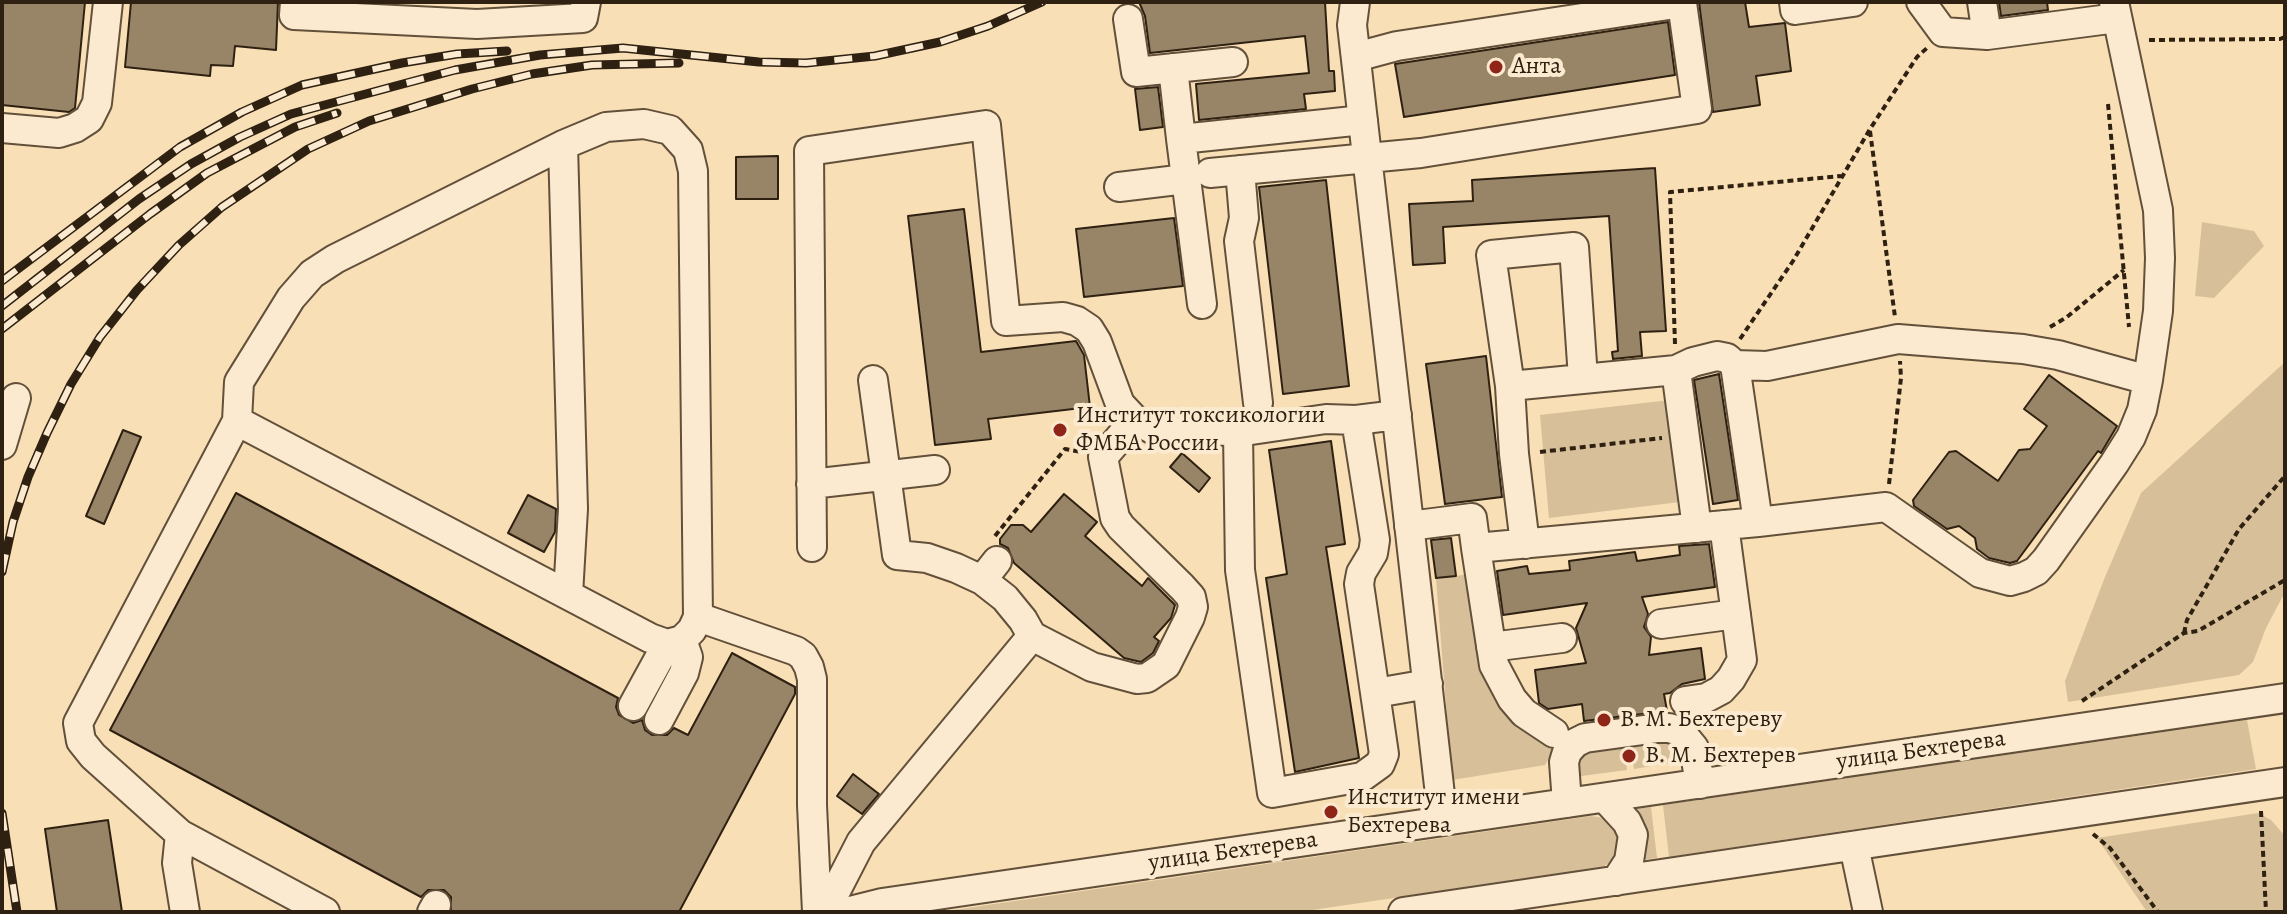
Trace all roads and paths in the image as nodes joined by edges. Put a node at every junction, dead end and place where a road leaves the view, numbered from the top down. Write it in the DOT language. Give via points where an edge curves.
graph roads {
  1 [pos="108,2"];
  2 [pos="295,2"];
  3 [pos="586,2"];
  4 [pos="1794,2"];
  5 [pos="1853,2"];
  6 [pos="1921,2"];
  7 [pos="1982,2"];
  8 [pos="1354,14"];
  9 [pos="1128,19"];
  10 [pos="2118,20"];
  11 [pos="1943,32"];
  12 [pos="1987,35"];
  13 [pos="2285,37"];
  14 [pos="1356,57"];
  15 [pos="1233,62"];
  16 [pos="1173,68"];
  17 [pos="2107,90"];
  18 [pos="1363,120"];
  19 [pos="2,128"];
  20 [pos="1181,139"];
  21 [pos="563,145"];
  22 [pos="1368,159"];
  23 [pos="1240,170"];
  24 [pos="1842,175"];
  25 [pos="1198,176"];
  26 [pos="1119,187"];
  27 [pos="2124,270"];
  28 [pos="1202,304"];
  29 [pos="2129,331"];
  30 [pos="2023,349"];
  31 [pos="1731,361"];
  32 [pos="1676,370"];
  33 [pos="1583,378"];
  34 [pos="873,380"];
  35 [pos="2148,380"];
  36 [pos="1510,386"];
  37 [pos="16,398"];
  38 [pos="1258,403"];
  39 [pos="1397,415"];
  40 [pos="1135,420"];
  41 [pos="1356,420"];
  42 [pos="237,421"];
  43 [pos="1238,432"];
  44 [pos="1685,436"];
  45 [pos="2,445"];
  46 [pos="1514,454"];
  47 [pos="1103,457"];
  48 [pos="935,470"];
  49 [pos="886,476"];
  50 [pos="2285,476"];
  51 [pos="811,484"];
  52 [pos="1758,522"];
  53 [pos="1409,526"];
  54 [pos="1710,526"];
  55 [pos="1525,544"];
  56 [pos="812,547"];
  57 [pos="1476,548"];
  58 [pos="990,571"];
  59 [pos="2285,580"];
  60 [pos="568,595"];
  61 [pos="1736,614"];
  62 [pos="1661,624"];
  63 [pos="682,633"];
  64 [pos="2184,633"];
  65 [pos="1032,636"];
  66 [pos="1562,638"];
  67 [pos="1491,647"];
  68 [pos="1428,684"];
  69 [pos="1376,693"];
  70 [pos="2285,698"];
  71 [pos="1685,701"];
  72 [pos="2082,701"];
  73 [pos="633,706"];
  74 [pos="659,720"];
  75 [pos="1554,733"];
  76 [pos="2285,782"];
  77 [pos="1700,784"];
  78 [pos="1605,798"];
  79 [pos="1567,803"];
  80 [pos="2262,816"];
  81 [pos="1443,821"];
  82 [pos="180,834"];
  83 [pos="2094,835"];
  84 [pos="1854,846"];
  85 [pos="1616,881"];
  86 [pos="185,912"];
  87 [pos="325,912"];
  88 [pos="817,912"];
  89 [pos="825,912"];
  90 [pos="846,912"];
  91 [pos="1403,912"];
  92 [pos="1868,912"];
  93 [pos="2158,912"];
  94 [pos="2266,912"];
  1 -- 19 [label="street" via="97,103 89,119 59,133"];
  2 -- 3 [label="street" via="294,15 477,24 583,18"];
  4 -- 5 [label="street" via="1795,10"];
  6 -- 11 [label="street"];
  7 -- 12 [label="street"];
  8 -- 14 [label="street"];
  9 -- 16 [label="street" via="1136,72"];
  10 -- 12 [label="street"];
  10 -- 13 [label="path"];
  10 -- 35 [label="street" via="2158,210 2158,311"];
  11 -- 12 [label="street"];
  11 -- 24 [label="path" via="1917,57"];
  14 -- 18 [label="street"];
  14 -- 22 [label="street" via="1397,46 1682,3 1697,109"];
  15 -- 16 [label="street"];
  16 -- 20 [label="street"];
  17 -- 27 [label="path"];
  18 -- 20 [label="street"];
  18 -- 22 [label="street"];
  20 -- 25 [label="street"];
  21 -- 42 [label="street" via="312,274 239,382"];
  21 -- 60 [label="street" via="573,509"];
  21 -- 63 [label="street" via="606,127 644,124 670,130 688,150 693,171"];
  22 -- 23 [label="street"];
  22 -- 39 [label="street"];
  23 -- 25 [label="street"];
  23 -- 38 [label="street" via="1244,218 1239,241"];
  24 -- 31 [label="path"];
  24 -- 32 [label="path" via="1670,192"];
  25 -- 26 [label="street"];
  25 -- 28 [label="street"];
  27 -- 29 [label="path"];
  27 -- 30 [label="path"];
  30 -- 31 [label="street" via="1898,339 1767,366"];
  30 -- 35 [label="street"];
  31 -- 32 [label="street" via="1717,356"];
  31 -- 52 [label="street"];
  32 -- 33 [label="street"];
  32 -- 44 [label="street"];
  33 -- 36 [label="street"];
  33 -- 36 [label="street" via="1574,247 1491,255"];
  34 -- 49 [label="street"];
  35 -- 52 [label="street" via="2142,410 2123,450 2046,560 2024,577 2010,581 1980,573 1886,507"];
  36 -- 46 [label="street"];
  37 -- 45 [label="street"];
  39 -- 41 [label="street"];
  39 -- 53 [label="street"];
  40 -- 43 [label="street" via="1152,429"];
  40 -- 47 [label="street"];
  40 -- 51 [label="street" via="1120,404 1089,329 1063,317 1006,321 986,125 809,151"];
  41 -- 43 [label="street" via="1326,419"];
  41 -- 69 [label="street" via="1375,540 1359,584"];
  42 -- 60 [label="street"];
  42 -- 82 [label="street" via="78,723 81,741 93,756"];
  43 -- 69 [label="street" via="1240,570 1272,793 1372,772 1384,754"];
  44 -- 46 [label="path"];
  44 -- 54 [label="street"];
  46 -- 55 [label="street"];
  47 -- 58 [label="path" via="1065,449 995,535"];
  47 -- 65 [label="street" via="1115,518 1191,597 1190,617 1166,665 1147,678 1092,667"];
  48 -- 49 [label="street"];
  49 -- 51 [label="street"];
  49 -- 58 [label="street" via="897,555"];
  50 -- 64 [label="path" via="2239,529"];
  51 -- 56 [label="street"];
  52 -- 54 [label="street"];
  53 -- 57 [label="street" via="1472,518"];
  53 -- 68 [label="street"];
  54 -- 55 [label="street"];
  54 -- 61 [label="street"];
  55 -- 57 [label="street"];
  57 -- 67 [label="street"];
  58 -- 65 [label="street"];
  59 -- 64 [label="path" via="2198,631"];
  60 -- 63 [label="street" via="650,638"];
  61 -- 62 [label="street"];
  61 -- 71 [label="street" via="1742,660 1731,679 1706,698"];
  63 -- 73 [label="street"];
  63 -- 74 [label="street" via="688,657 684,673"];
  63 -- 88 [label="street" via="796,651 809,667"];
  64 -- 72 [label="path"];
  65 -- 89 [label="street" via="861,842"];
  66 -- 67 [label="street"];
  67 -- 75 [label="street" via="1512,699"];
  68 -- 69 [label="street"];
  68 -- 81 [label="street"];
  70 -- 77 [label="street, улица Бехтерева"];
  76 -- 84 [label="street"];
  77 -- 78 [label="street, улица Бехтерева"];
  77 -- 79 [label="street" via="1694,748 1680,731 1658,728 1585,738 1567,752 1564,762"];
  78 -- 79 [label="street, улица Бехтерева"];
  78 -- 85 [label="street" via="1633,835 1629,861"];
  79 -- 81 [label="street, улица Бехтерева"];
  80 -- 94 [label="path"];
  81 -- 90 [label="street, улица Бехтерева"];
  82 -- 86 [label="street" via="177,863"];
  82 -- 87 [label="street"];
  83 -- 93 [label="path"];
  84 -- 85 [label="street"];
  84 -- 92 [label="street"];
  85 -- 91 [label="street"];
}
